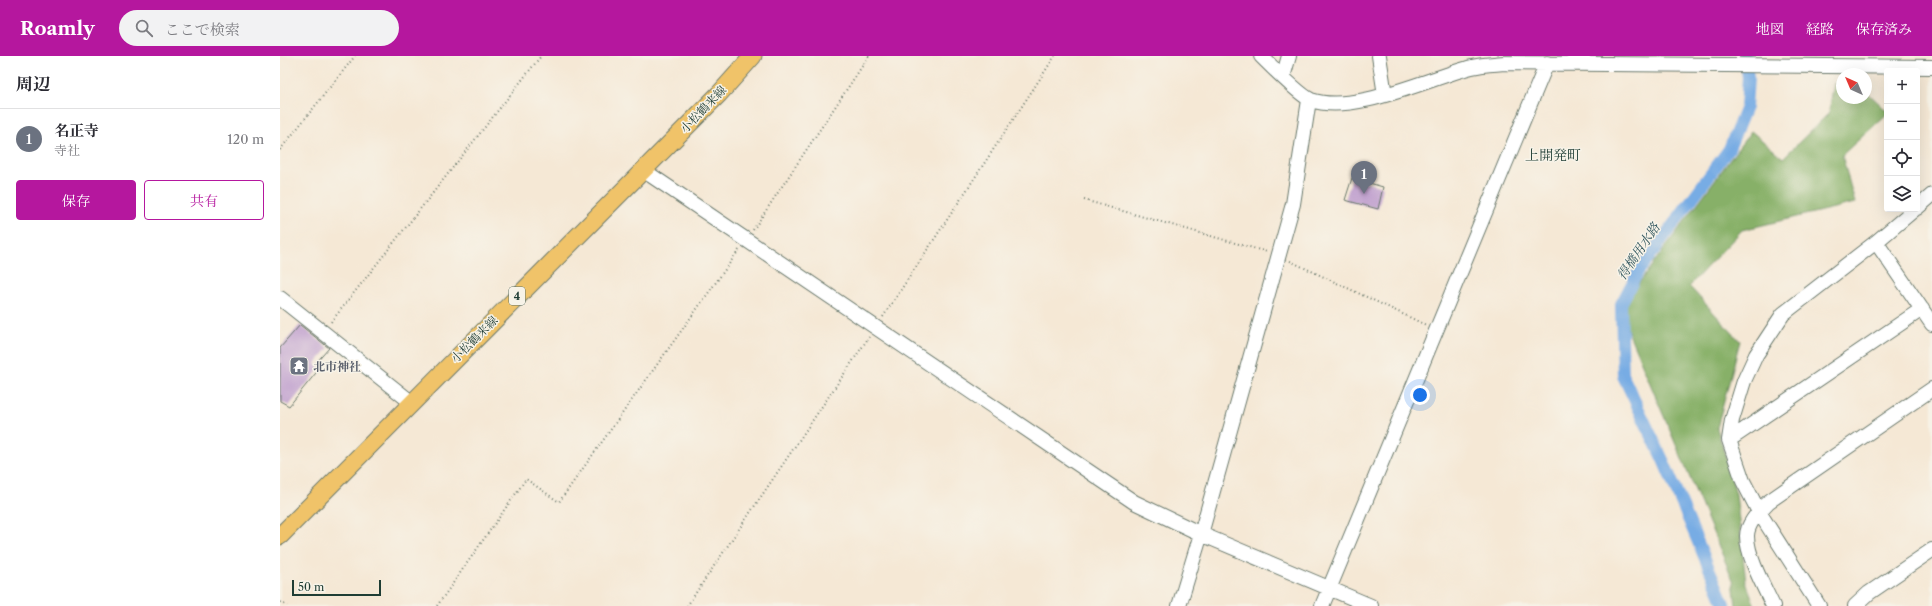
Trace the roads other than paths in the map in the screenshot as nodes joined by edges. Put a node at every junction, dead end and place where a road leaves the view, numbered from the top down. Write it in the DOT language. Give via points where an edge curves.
graph roads {
  1 [pos="753,56"];
  2 [pos="1261,56"];
  3 [pos="1289,56"];
  4 [pos="1379,56"];
  5 [pos="1634,59"];
  6 [pos="1476,61"];
  7 [pos="1843,61"];
  8 [pos="1547,62"];
  9 [pos="1932,67"];
  10 [pos="1283,77"];
  11 [pos="1385,95"];
  12 [pos="1309,100"];
  13 [pos="643,170"];
  14 [pos="1932,195"];
  15 [pos="1920,205"];
  16 [pos="1911,212"];
  17 [pos="1876,242"];
  18 [pos="280,298"];
  19 [pos="1922,309"];
  20 [pos="1932,324"];
  21 [pos="1932,390"];
  22 [pos="411,402"];
  23 [pos="1729,440"];
  24 [pos="1759,512"];
  25 [pos="1201,534"];
  26 [pos="280,536"];
  27 [pos="1932,550"];
  28 [pos="1330,589"];
  29 [pos="1178,606"];
  30 [pos="1322,606"];
  31 [pos="1371,606"];
  32 [pos="1773,606"];
  33 [pos="1819,606"];
  34 [pos="1855,606"];
  1 -- 13 [label="main road, 小松鶴来線 / 4"];
  2 -- 10 [label="street"];
  3 -- 10 [label="street"];
  4 -- 11 [label="street"];
  5 -- 7 [label="street" via="1736,64"];
  5 -- 8 [label="street"];
  6 -- 8 [label="street"];
  6 -- 11 [label="street"];
  7 -- 9 [label="street"];
  8 -- 28 [label="street"];
  10 -- 12 [label="street"];
  11 -- 12 [label="street" via="1350,102 1328,103"];
  12 -- 25 [label="street" via="1293,204"];
  13 -- 22 [label="main road, 小松鶴来線 / 4"];
  13 -- 25 [label="street" via="1134,502"];
  14 -- 15 [label="street"];
  16 -- 17 [label="street"];
  17 -- 19 [label="street"];
  17 -- 23 [label="street" via="1783,314 1756,355 1744,381 1732,420"];
  18 -- 22 [label="street"];
  19 -- 20 [label="street"];
  19 -- 23 [label="street"];
  21 -- 24 [label="street" via="1794,483"];
  22 -- 26 [label="main road, 小松鶴来線 / 4"];
  23 -- 24 [label="street" via="1743,481"];
  24 -- 32 [label="street" via="1747,535 1753,562"];
  24 -- 33 [label="street"];
  25 -- 28 [label="street"];
  25 -- 29 [label="street"];
  27 -- 34 [label="street" via="1869,593"];
  28 -- 30 [label="street"];
  28 -- 31 [label="street"];
}
